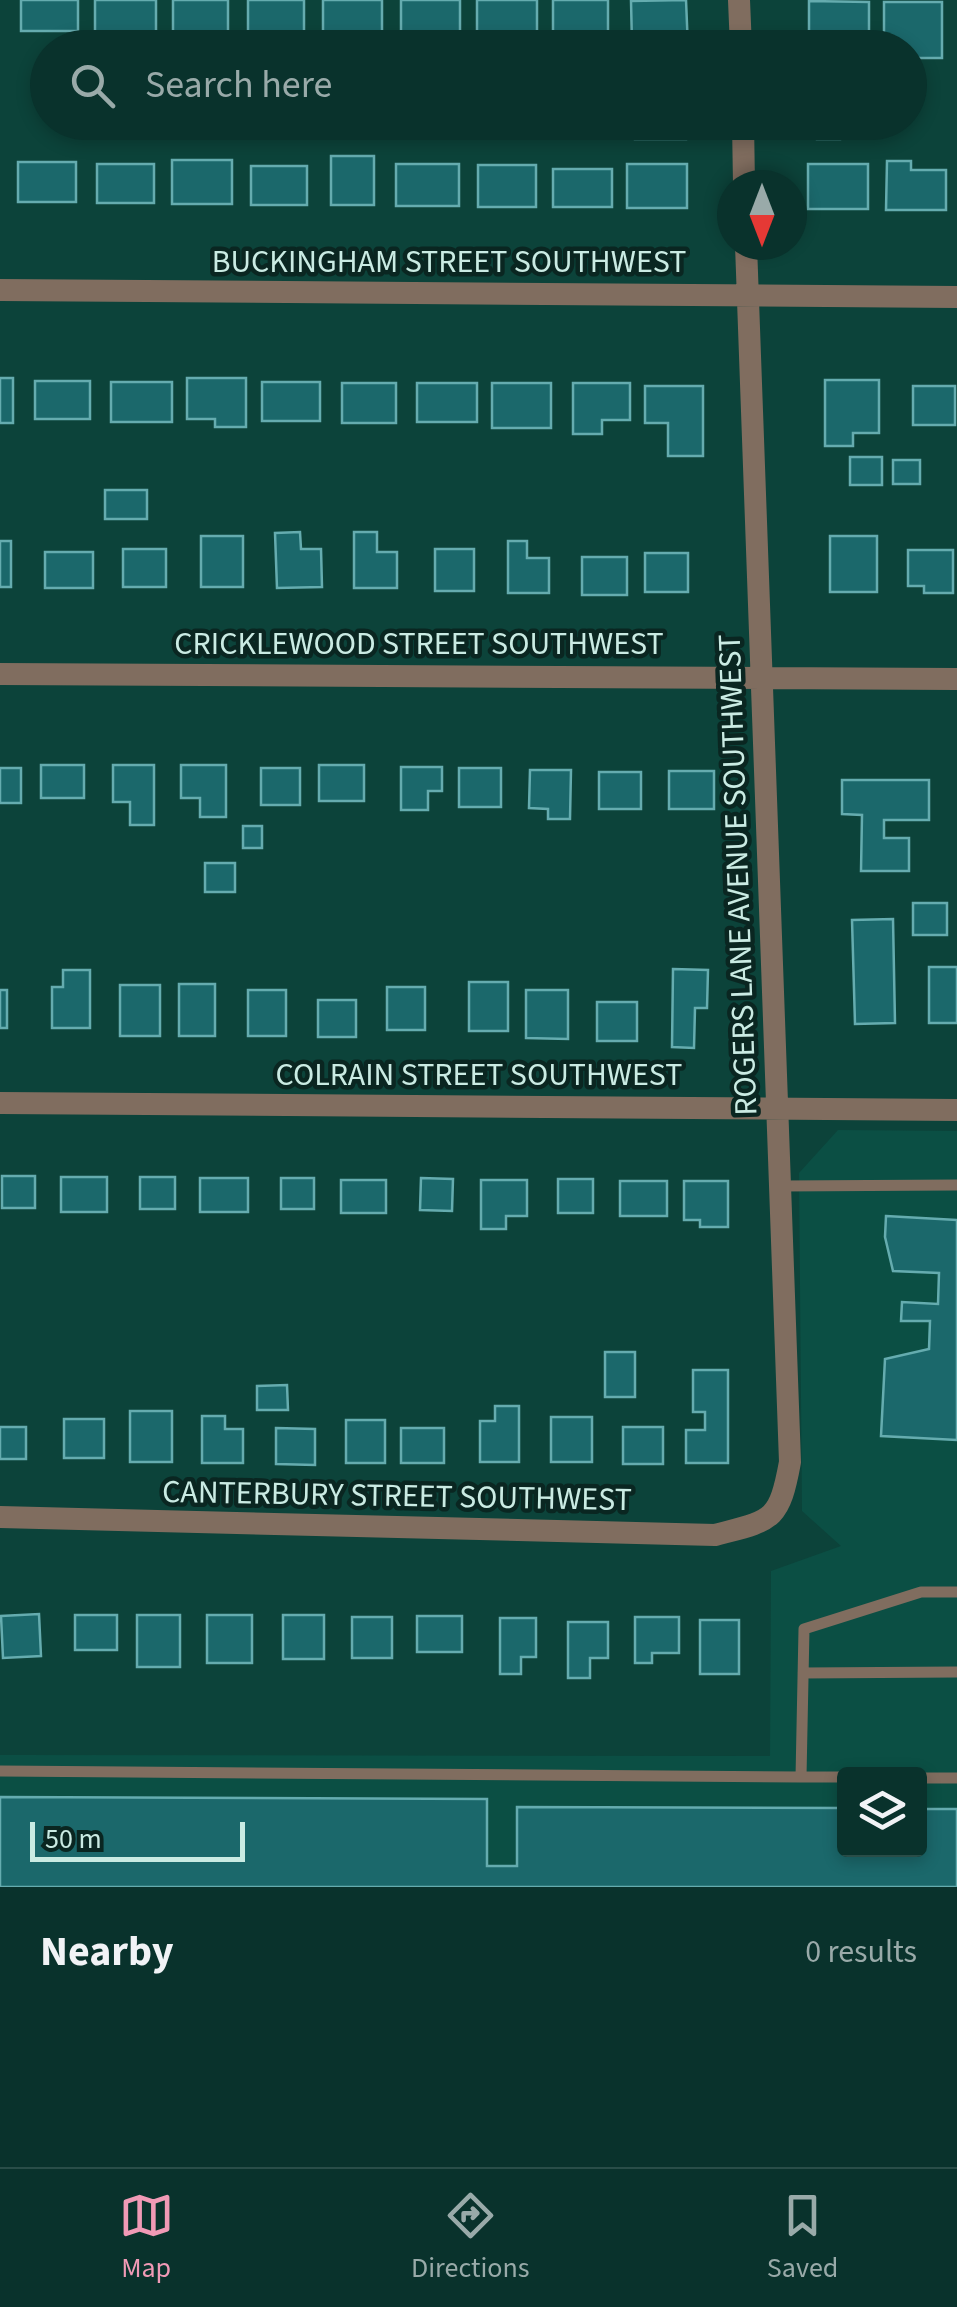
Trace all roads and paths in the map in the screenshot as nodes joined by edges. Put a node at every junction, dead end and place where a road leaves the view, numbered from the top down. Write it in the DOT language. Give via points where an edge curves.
graph roads {
  1 [pos="740,0"];
  2 [pos="741,30"];
  3 [pos="743,140"];
  4 [pos="744,170"];
  5 [pos="747,260"];
  6 [pos="0,290"];
  7 [pos="748,296"];
  8 [pos="957,297"];
  9 [pos="0,674"];
  10 [pos="762,677"];
  11 [pos="957,679"];
  12 [pos="0,1102"];
  13 [pos="778,1109"];
  14 [pos="957,1110"];
  15 [pos="957,1185"];
  16 [pos="780,1186"];
  17 [pos="783,1502"];
  18 [pos="0,1517"];
  19 [pos="957,1592"];
  20 [pos="804,1672"];
  21 [pos="957,1672"];
  22 [pos="0,1771"];
  23 [pos="801,1777"];
  24 [pos="837,1777"];
  25 [pos="927,1778"];
  26 [pos="957,1778"];
  1 -- 2 [label="street"];
  3 -- 4 [label="street"];
  5 -- 7 [label="street, ROGERS LANE AVENUE SOUTHWEST"];
  6 -- 7 [label="street, BUCKINGHAM STREET SOUTHWEST"];
  7 -- 8 [label="street, BUCKINGHAM STREET SOUTHWEST"];
  7 -- 10 [label="street, ROGERS LANE AVENUE SOUTHWEST"];
  9 -- 10 [label="street, CRICKLEWOOD STREET SOUTHWEST"];
  10 -- 11 [label="street, CRICKLEWOOD STREET SOUTHWEST"];
  10 -- 13 [label="street, ROGERS LANE AVENUE SOUTHWEST"];
  12 -- 13 [label="street, COLRAIN STREET SOUTHWEST"];
  13 -- 14 [label="street, COLRAIN STREET SOUTHWEST"];
  13 -- 16 [label="street, ROGERS LANE AVENUE SOUTHWEST"];
  15 -- 16 [label="lane"];
  16 -- 17 [label="street, ROGERS LANE AVENUE SOUTHWEST" via="790,1462"];
  17 -- 18 [label="street, CANTERBURY STREET SOUTHWEST" via="761,1524 715,1536"];
  19 -- 20 [label="lane" via="921,1592 804,1630"];
  20 -- 21 [label="lane"];
  20 -- 23 [label="lane"];
  22 -- 23 [label="lane"];
  23 -- 24 [label="lane"];
  25 -- 26 [label="lane"];
}
